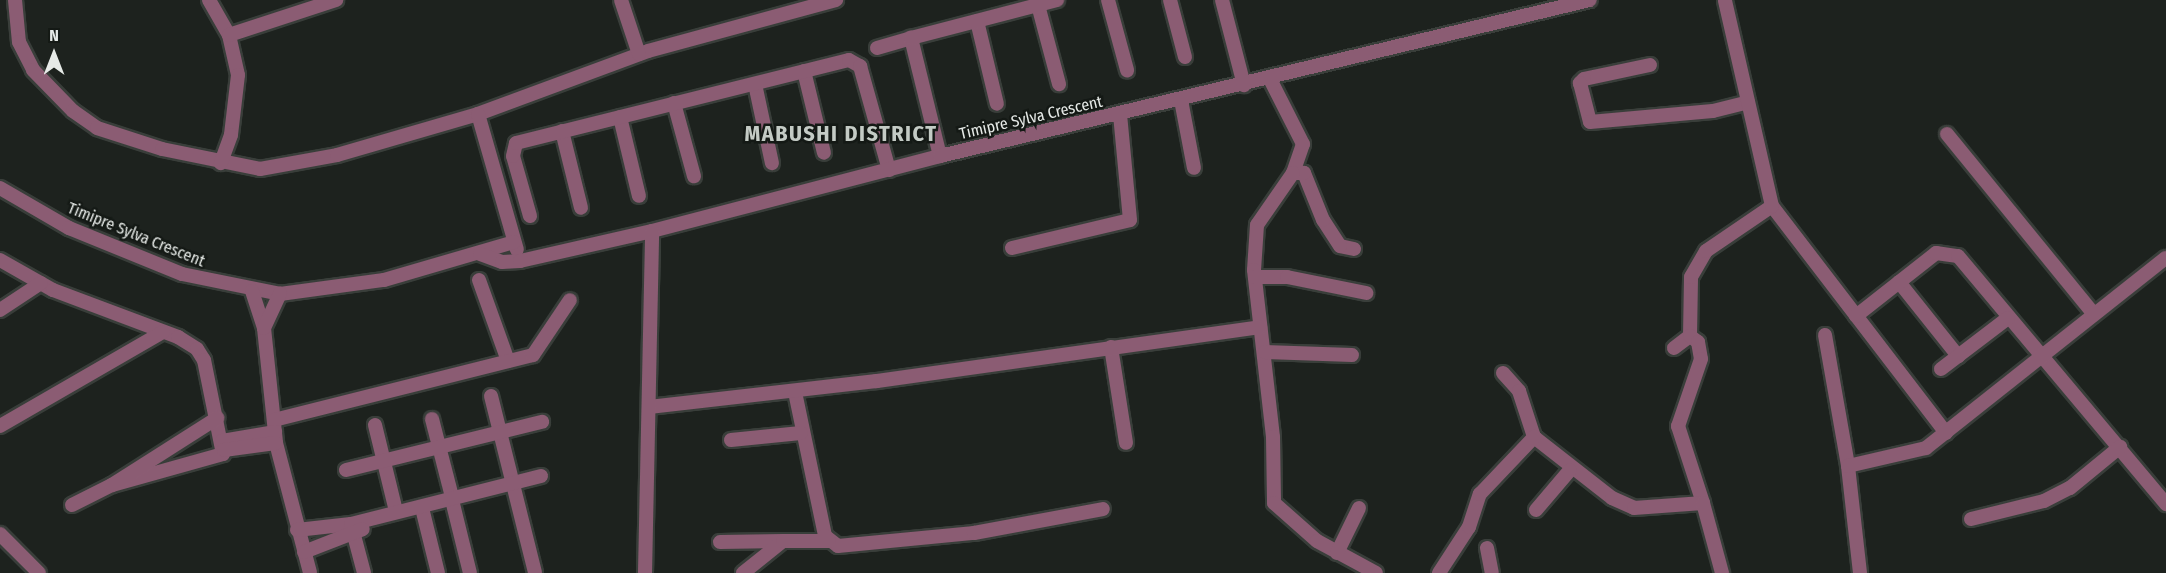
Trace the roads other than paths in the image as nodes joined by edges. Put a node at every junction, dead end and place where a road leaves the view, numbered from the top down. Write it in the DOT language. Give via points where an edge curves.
graph roads {
  1 [pos="15,0"];
  2 [pos="209,0"];
  3 [pos="336,0"];
  4 [pos="621,0"];
  5 [pos="836,0"];
  6 [pos="1057,0"];
  7 [pos="1108,0"];
  8 [pos="1170,0"];
  9 [pos="1222,0"];
  10 [pos="1590,0"];
  11 [pos="1725,0"];
  12 [pos="1038,5"];
  13 [pos="977,21"];
  14 [pos="229,35"];
  15 [pos="911,38"];
  16 [pos="877,48"];
  17 [pos="639,54"];
  18 [pos="1185,57"];
  19 [pos="1650,65"];
  20 [pos="1126,70"];
  21 [pos="804,71"];
  22 [pos="1270,79"];
  23 [pos="754,84"];
  24 [pos="1059,84"];
  25 [pos="1244,85"];
  26 [pos="1181,100"];
  27 [pos="1748,102"];
  28 [pos="674,103"];
  29 [pos="997,105"];
  30 [pos="478,114"];
  31 [pos="1120,114"];
  32 [pos="620,117"];
  33 [pos="562,131"];
  34 [pos="1947,134"];
  35 [pos="824,153"];
  36 [pos="940,156"];
  37 [pos="221,163"];
  38 [pos="772,163"];
  39 [pos="1194,168"];
  40 [pos="889,170"];
  41 [pos="1293,173"];
  42 [pos="694,176"];
  43 [pos="0,188"];
  44 [pos="639,196"];
  45 [pos="1773,206"];
  46 [pos="581,208"];
  47 [pos="530,216"];
  48 [pos="652,231"];
  49 [pos="514,243"];
  50 [pos="1012,248"];
  51 [pos="1354,249"];
  52 [pos="480,254"];
  53 [pos="2166,258"];
  54 [pos="0,260"];
  55 [pos="520,261"];
  56 [pos="1255,277"];
  57 [pos="478,280"];
  58 [pos="1899,282"];
  59 [pos="41,283"];
  60 [pos="252,291"];
  61 [pos="1366,293"];
  62 [pos="280,294"];
  63 [pos="570,300"];
  64 [pos="0,310"];
  65 [pos="2094,314"];
  66 [pos="1856,316"];
  67 [pos="2008,318"];
  68 [pos="1260,327"];
  69 [pos="264,328"];
  70 [pos="163,332"];
  71 [pos="1825,335"];
  72 [pos="1690,336"];
  73 [pos="1111,347"];
  74 [pos="1674,348"];
  75 [pos="1265,352"];
  76 [pos="1352,355"];
  77 [pos="1958,356"];
  78 [pos="2043,356"];
  79 [pos="508,361"];
  80 [pos="1941,369"];
  81 [pos="1503,373"];
  82 [pos="795,392"];
  83 [pos="491,396"];
  84 [pos="649,407"];
  85 [pos="217,418"];
  86 [pos="432,418"];
  87 [pos="542,422"];
  88 [pos="375,425"];
  89 [pos="0,426"];
  90 [pos="275,431"];
  91 [pos="500,432"];
  92 [pos="801,433"];
  93 [pos="1947,433"];
  94 [pos="1534,437"];
  95 [pos="731,440"];
  96 [pos="1126,442"];
  97 [pos="223,446"];
  98 [pos="2120,447"];
  99 [pos="439,448"];
  100 [pos="383,460"];
  101 [pos="1848,466"];
  102 [pos="346,470"];
  103 [pos="1570,470"];
  104 [pos="542,476"];
  105 [pos="516,484"];
  106 [pos="112,485"];
  107 [pos="452,501"];
  108 [pos="1703,503"];
  109 [pos="2166,504"];
  110 [pos="72,505"];
  111 [pos="1359,508"];
  112 [pos="1103,509"];
  113 [pos="1536,510"];
  114 [pos="396,511"];
  115 [pos="423,512"];
  116 [pos="1971,519"];
  117 [pos="352,528"];
  118 [pos="297,530"];
  119 [pos="0,534"];
  120 [pos="783,541"];
  121 [pos="829,541"];
  122 [pos="720,542"];
  123 [pos="1487,548"];
  124 [pos="304,552"];
  125 [pos="1337,553"];
  126 [pos="39,573"];
  127 [pos="310,573"];
  128 [pos="364,573"];
  129 [pos="438,573"];
  130 [pos="470,573"];
  131 [pos="535,573"];
  132 [pos="645,573"];
  133 [pos="743,573"];
  134 [pos="1376,573"];
  135 [pos="1439,573"];
  136 [pos="1492,573"];
  137 [pos="1722,573"];
  138 [pos="1860,573"];
  1 -- 37 [label="street" via="20,42 33,70 73,111 97,128"];
  2 -- 14 [label="street"];
  3 -- 14 [label="street"];
  4 -- 17 [label="street"];
  5 -- 17 [label="street"];
  6 -- 12 [label="street"];
  7 -- 20 [label="street"];
  8 -- 18 [label="street"];
  9 -- 25 [label="street"];
  10 -- 22 [label="street, Timipre Sylva Crescent"];
  11 -- 27 [label="street"];
  12 -- 13 [label="street"];
  12 -- 24 [label="street"];
  13 -- 15 [label="street"];
  13 -- 29 [label="street"];
  14 -- 37 [label="street" via="238,75 231,135"];
  15 -- 16 [label="street"];
  15 -- 36 [label="street"];
  17 -- 30 [label="street"];
  19 -- 27 [label="street" via="1584,79 1580,83 1590,122 1713,111"];
  21 -- 23 [label="street"];
  21 -- 35 [label="street"];
  21 -- 40 [label="street" via="856,62"];
  22 -- 25 [label="street, Timipre Sylva Crescent"];
  22 -- 41 [label="street" via="1303,144"];
  23 -- 28 [label="street"];
  23 -- 38 [label="street"];
  25 -- 26 [label="street, Timipre Sylva Crescent"];
  26 -- 31 [label="street, Timipre Sylva Crescent"];
  26 -- 39 [label="street"];
  27 -- 45 [label="street"];
  28 -- 32 [label="street"];
  28 -- 42 [label="street"];
  30 -- 37 [label="street" via="295,165 260,168"];
  30 -- 49 [label="street"];
  31 -- 36 [label="street, Timipre Sylva Crescent"];
  31 -- 50 [label="street" via="1130,220"];
  32 -- 33 [label="street"];
  32 -- 44 [label="street"];
  33 -- 46 [label="street"];
  33 -- 47 [label="street" via="512,148"];
  34 -- 65 [label="street"];
  36 -- 40 [label="street, Timipre Sylva Crescent"];
  40 -- 48 [label="street, Timipre Sylva Crescent"];
  41 -- 51 [label="street" via="1304,173 1323,220 1340,246"];
  41 -- 56 [label="street" via="1257,225"];
  43 -- 60 [label="street, Timipre Sylva Crescent" via="109,245 182,274"];
  45 -- 66 [label="street"];
  45 -- 72 [label="street" via="1706,251 1691,277"];
  48 -- 55 [label="street, Timipre Sylva Crescent"];
  48 -- 84 [label="street"];
  49 -- 52 [label="street, Timipre Sylva Crescent"];
  49 -- 55 [label="street"];
  52 -- 55 [label="street, Timipre Sylva Crescent" via="502,261"];
  52 -- 62 [label="street, Timipre Sylva Crescent" via="384,280"];
  53 -- 65 [label="street"];
  54 -- 59 [label="street"];
  56 -- 61 [label="street" via="1287,277"];
  56 -- 68 [label="street"];
  57 -- 79 [label="street"];
  58 -- 66 [label="street"];
  58 -- 67 [label="street" via="1936,253 1951,252"];
  58 -- 77 [label="street"];
  59 -- 64 [label="street"];
  59 -- 70 [label="street"];
  60 -- 62 [label="street, Timipre Sylva Crescent"];
  60 -- 69 [label="street"];
  62 -- 69 [label="street"];
  63 -- 79 [label="street" via="542,347 533,355"];
  65 -- 78 [label="street"];
  66 -- 93 [label="street"];
  67 -- 77 [label="street"];
  67 -- 78 [label="street"];
  68 -- 73 [label="street"];
  68 -- 75 [label="street"];
  69 -- 90 [label="street"];
  70 -- 85 [label="street" via="197,349"];
  70 -- 89 [label="street"];
  71 -- 101 [label="street"];
  72 -- 74 [label="street"];
  72 -- 108 [label="street" via="1698,342 1701,359 1678,426"];
  73 -- 82 [label="street"];
  73 -- 96 [label="street"];
  75 -- 76 [label="street"];
  75 -- 125 [label="street" via="1274,503"];
  77 -- 80 [label="street"];
  78 -- 93 [label="street"];
  78 -- 98 [label="street"];
  79 -- 90 [label="street"];
  81 -- 94 [label="street" via="1519,391"];
  82 -- 84 [label="street"];
  82 -- 92 [label="street"];
  83 -- 91 [label="street"];
  84 -- 132 [label="street"];
  85 -- 97 [label="street"];
  85 -- 106 [label="street"];
  86 -- 99 [label="street"];
  87 -- 91 [label="street"];
  88 -- 100 [label="street"];
  90 -- 97 [label="street"];
  90 -- 118 [label="street"];
  91 -- 99 [label="street"];
  91 -- 105 [label="street"];
  92 -- 95 [label="street"];
  92 -- 121 [label="street"];
  93 -- 101 [label="street" via="1926,447"];
  94 -- 103 [label="street"];
  94 -- 135 [label="street" via="1480,494 1469,527"];
  97 -- 106 [label="street" via="220,457"];
  98 -- 109 [label="street"];
  98 -- 116 [label="street" via="2070,488 2044,501"];
  99 -- 100 [label="street"];
  99 -- 107 [label="street"];
  100 -- 102 [label="street"];
  100 -- 114 [label="street"];
  101 -- 138 [label="street"];
  103 -- 108 [label="street" via="1634,508"];
  103 -- 113 [label="street"];
  104 -- 105 [label="street"];
  105 -- 107 [label="street"];
  105 -- 131 [label="street"];
  106 -- 110 [label="street"];
  107 -- 114 [label="street"];
  107 -- 115 [label="street"];
  107 -- 130 [label="street"];
  108 -- 137 [label="street"];
  111 -- 125 [label="street"];
  112 -- 121 [label="street" via="974,533 851,548"];
  114 -- 117 [label="street"];
  115 -- 117 [label="street"];
  115 -- 129 [label="street"];
  117 -- 118 [label="street"];
  117 -- 124 [label="street"];
  117 -- 128 [label="street"];
  118 -- 124 [label="street"];
  119 -- 126 [label="street"];
  120 -- 121 [label="street"];
  120 -- 122 [label="street"];
  120 -- 133 [label="street"];
  123 -- 136 [label="street"];
  124 -- 127 [label="street"];
  125 -- 134 [label="street"];
}
